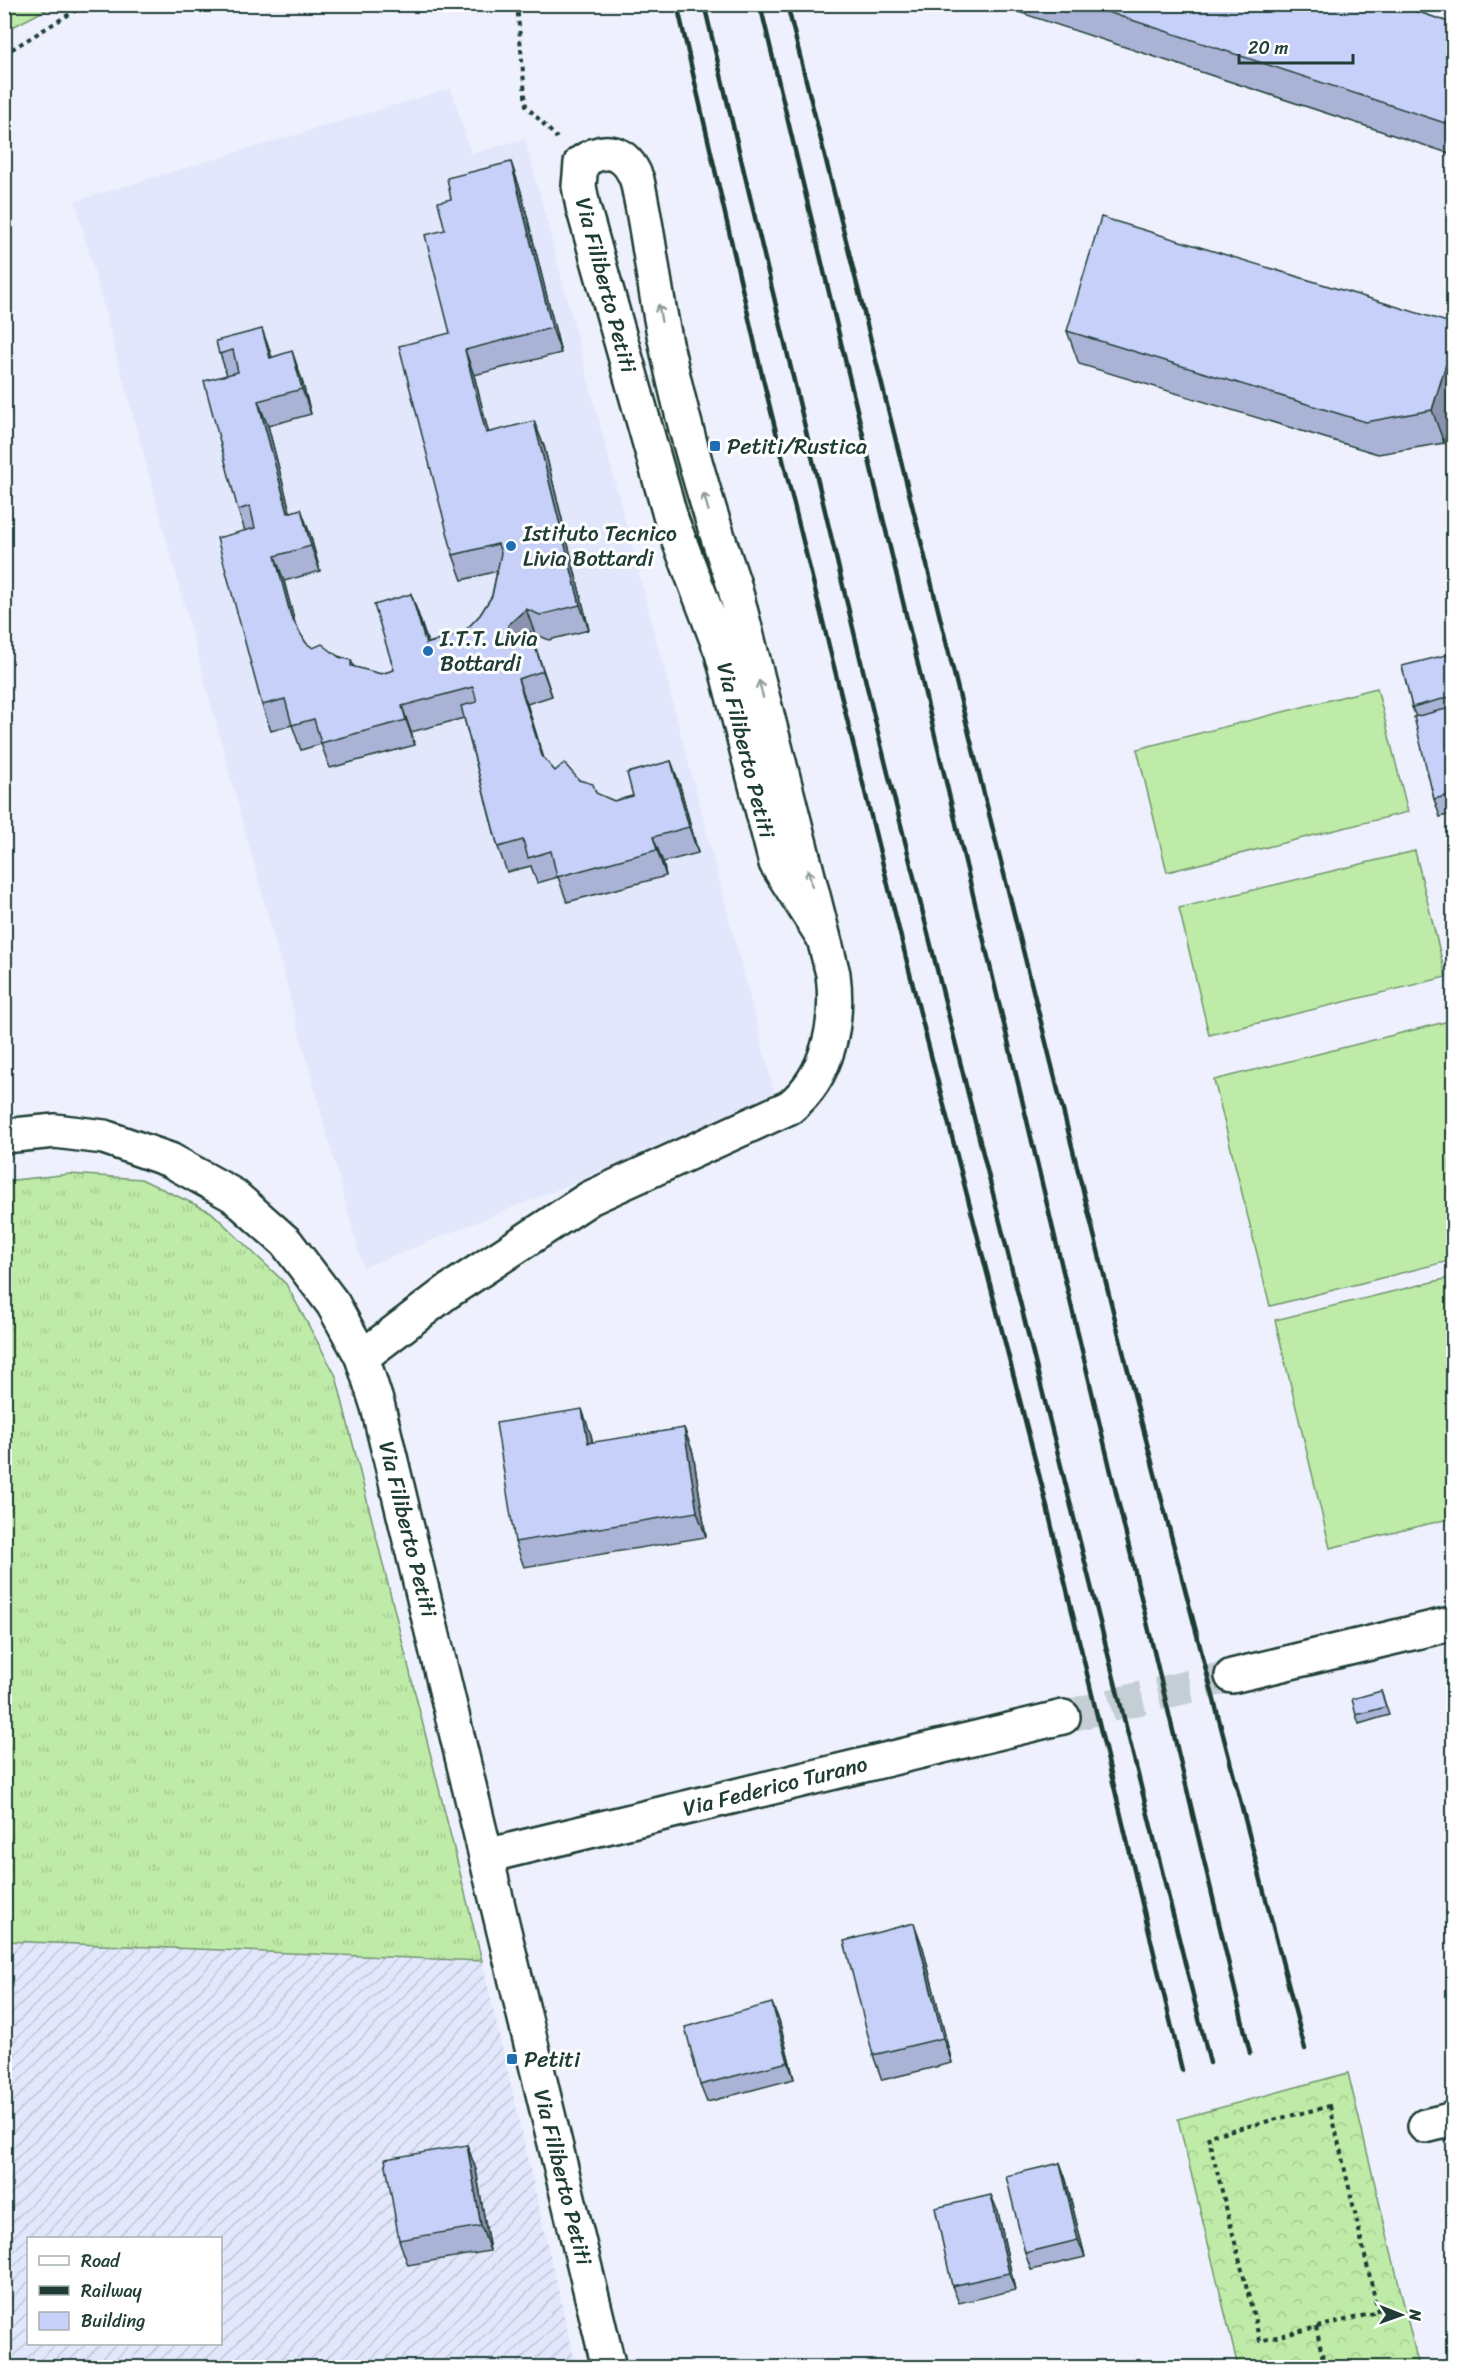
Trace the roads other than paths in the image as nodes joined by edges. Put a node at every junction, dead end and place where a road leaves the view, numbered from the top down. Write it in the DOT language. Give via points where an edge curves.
graph roads {
  1 [pos="822,935"];
  2 [pos="4,1136"];
  3 [pos="362,1357"];
  4 [pos="1454,1623"];
  5 [pos="1232,1676"];
  6 [pos="1063,1717"];
  7 [pos="486,1856"];
  8 [pos="609,2367"];
  1 -- 1 [label="street, Via Filiberto Petiti, one-way" via="734,585 712,522 676,390 637,180 632,168 617,153 602,153 581,163 579,186 583,207 672,522 722,653 776,863"];
  1 -- 3 [label="street, Via Filiberto Petiti" via="833,974 836,1011 825,1056 801,1099 779,1114 591,1198 447,1292"];
  2 -- 3 [label="street" via="55,1131 104,1137 170,1160 233,1195 308,1268"];
  3 -- 7 [label="street, Via Filiberto Petiti" via="384,1430"];
  4 -- 5 [label="street"];
  6 -- 7 [label="street, Via Federico Turano"];
  7 -- 8 [label="street, Via Filiberto Petiti"];
}
